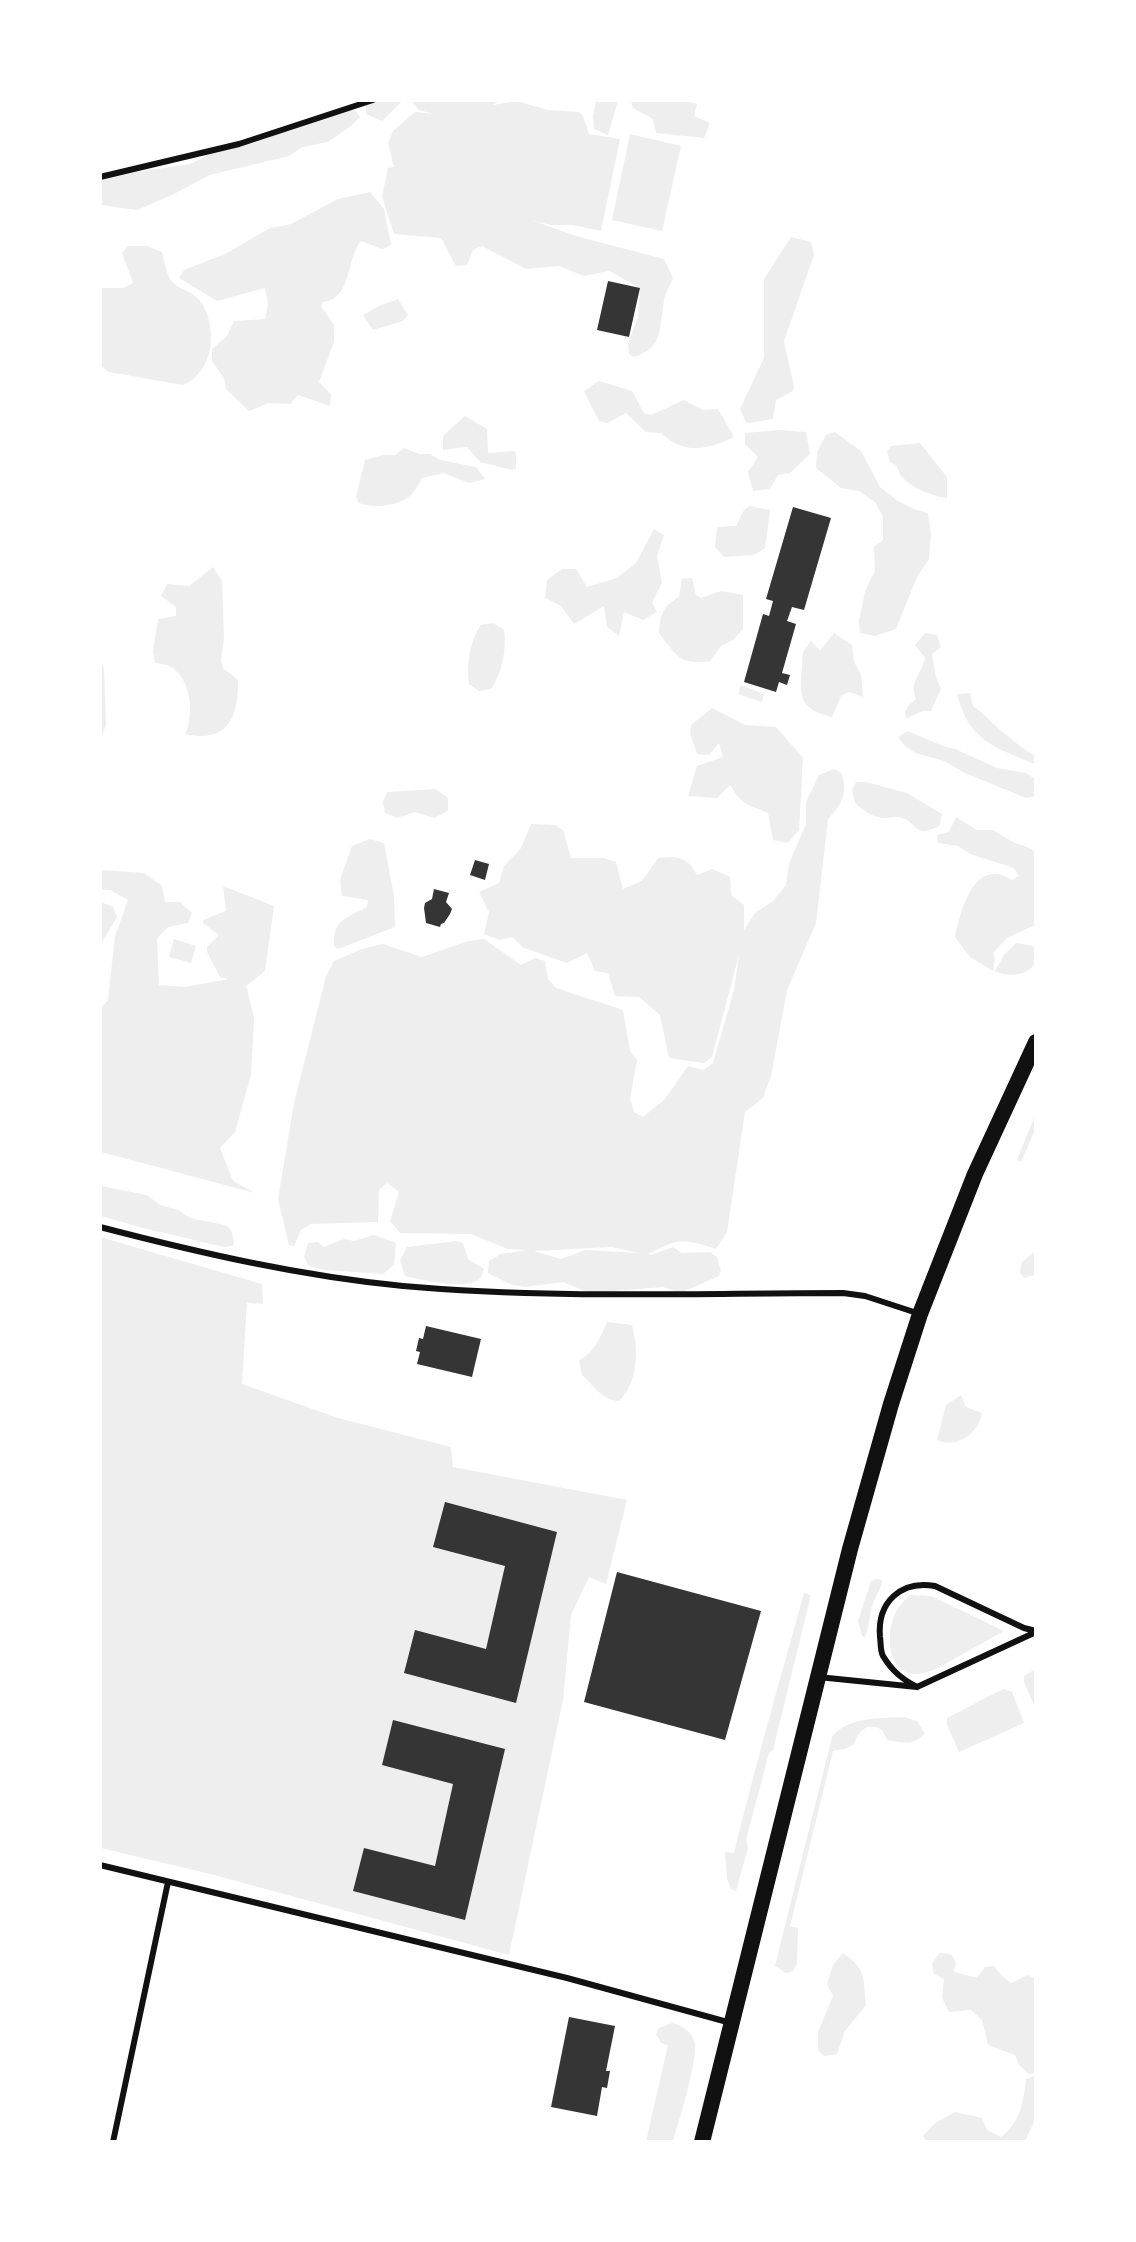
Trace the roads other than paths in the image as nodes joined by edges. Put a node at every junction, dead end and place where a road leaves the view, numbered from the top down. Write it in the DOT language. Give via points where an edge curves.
graph roads {
  1 [pos="373,100"];
  2 [pos="100,177"];
  3 [pos="1035,1042"];
  4 [pos="100,1227"];
  5 [pos="920,1314"];
  6 [pos="1035,1631"];
  7 [pos="818,1677"];
  8 [pos="917,1687"];
  9 [pos="100,1865"];
  10 [pos="168,1882"];
  11 [pos="731,2023"];
  12 [pos="113,2142"];
  13 [pos="702,2142"];
  1 -- 2 [label="street" via="239,144"];
  3 -- 5 [label="highway" via="975,1174"];
  4 -- 5 [label="street" via="259,1265 404,1286 567,1293 843,1293"];
  5 -- 7 [label="highway" via="891,1404"];
  6 -- 8 [label="street"];
  6 -- 8 [label="street" via="935,1586 919,1583 902,1589 887,1603 879,1627 882,1653 898,1677"];
  7 -- 8 [label="street"];
  7 -- 11 [label="highway"];
  9 -- 10 [label="street"];
  10 -- 11 [label="street" via="567,1978"];
  10 -- 12 [label="street"];
  11 -- 13 [label="highway"];
}
